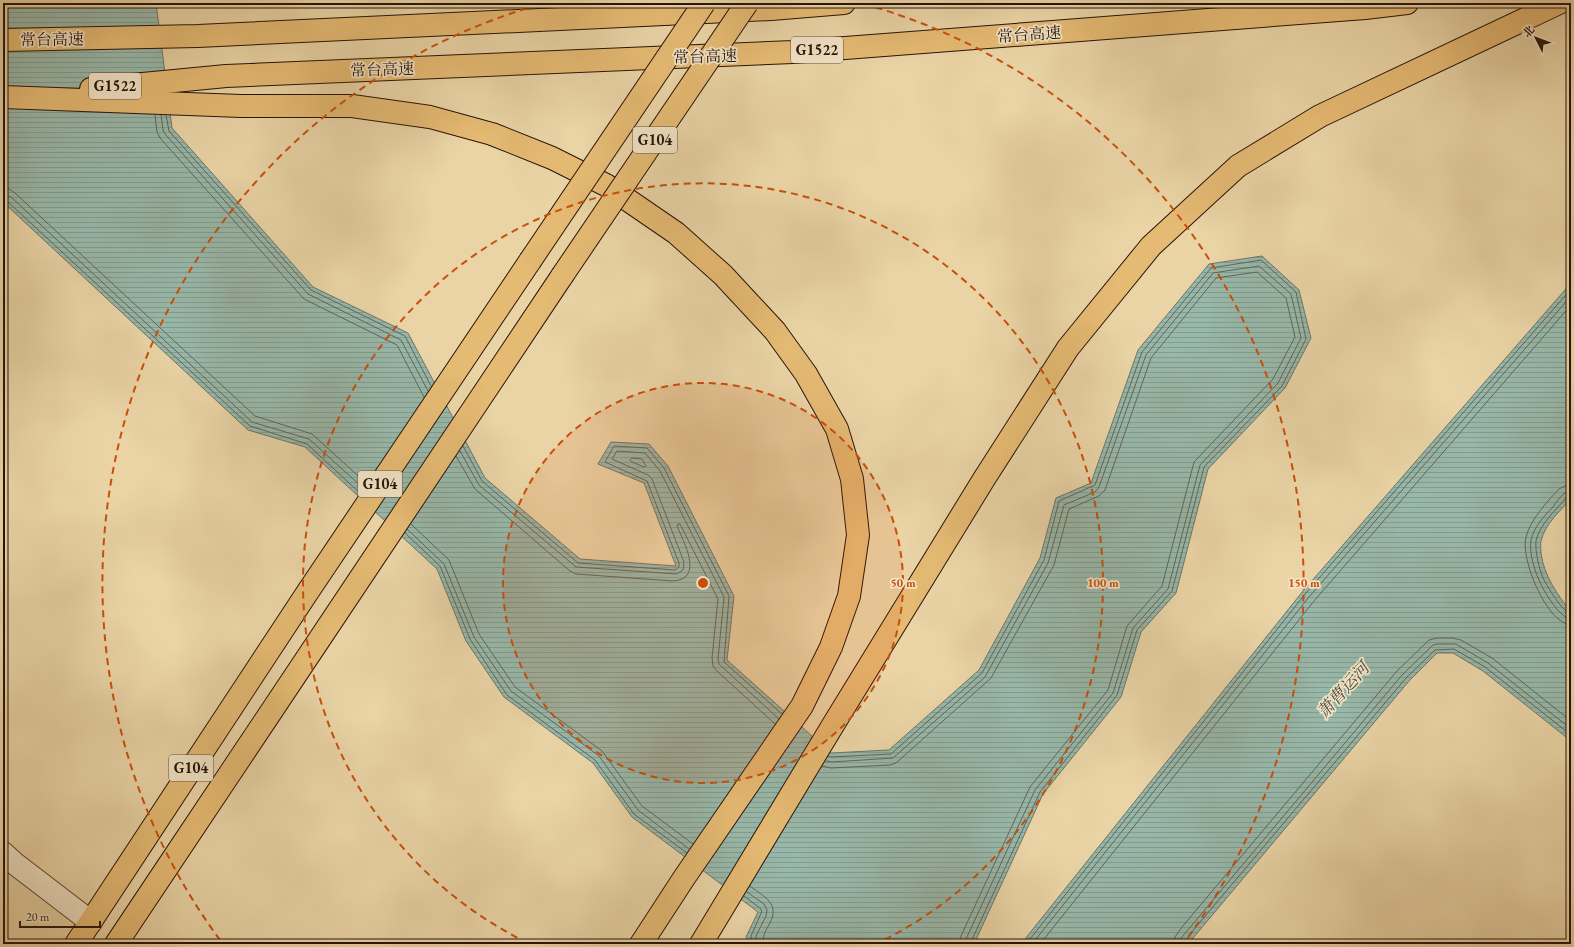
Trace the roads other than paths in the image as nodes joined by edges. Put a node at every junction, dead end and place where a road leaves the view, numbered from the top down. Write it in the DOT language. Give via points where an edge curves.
graph roads {
  1 [pos="704,3"];
  2 [pos="748,3"];
  3 [pos="844,3"];
  4 [pos="1407,3"];
  5 [pos="1559,3"];
  6 [pos="3,40"];
  7 [pos="3,97"];
  8 [pos="3,853"];
  9 [pos="91,922"];
  10 [pos="76,944"];
  11 [pos="116,944"];
  12 [pos="641,944"];
  13 [pos="701,944"];
  1 -- 9 [label="highway, G104, bridge" via="307,593"];
  2 -- 11 [label="highway, G104, bridge" via="562,276"];
  3 -- 6 [label="highway, 常台高速" via="771,9 198,36"];
  4 -- 7 [label="highway, 常台高速 / G1522" via="793,52 226,76"];
  5 -- 13 [label="highway" via="1320,116 1238,166 1151,246 1068,348 984,479"];
  7 -- 12 [label="highway" via="241,106 352,106 430,117 492,134 552,158 606,186 676,233 723,275 770,325 806,374 837,429 852,479 858,535 849,596 831,647 802,706"];
  8 -- 9 [label="street"];
  9 -- 10 [label="highway, G104"];
}
